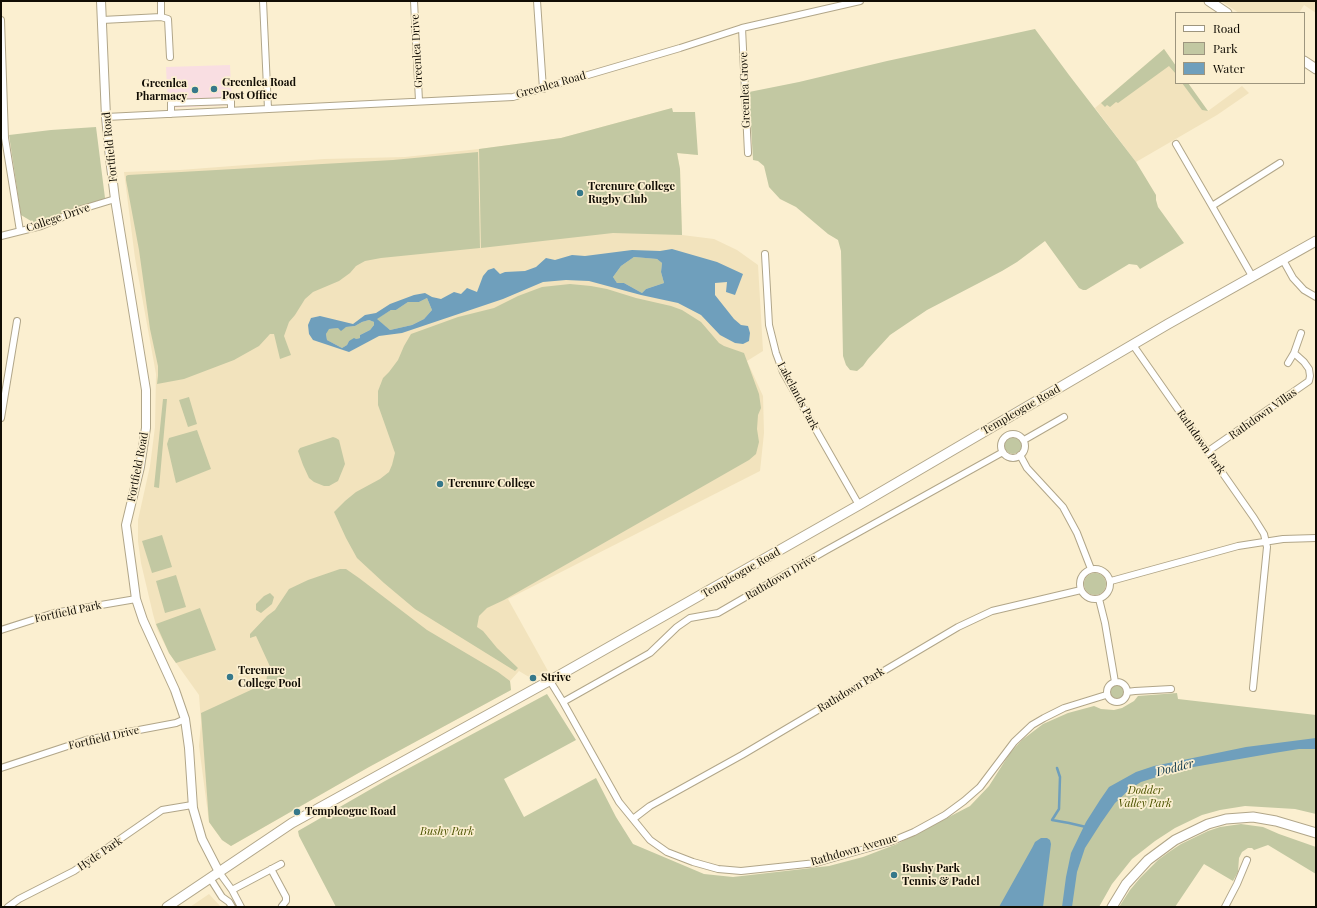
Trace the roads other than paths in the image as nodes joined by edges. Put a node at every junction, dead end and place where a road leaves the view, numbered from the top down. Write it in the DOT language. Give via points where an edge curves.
graph roads {
  1 [pos="101,1"];
  2 [pos="161,1"];
  3 [pos="262,1"];
  4 [pos="414,1"];
  5 [pos="537,1"];
  6 [pos="860,1"];
  7 [pos="1209,1"];
  8 [pos="1226,12"];
  9 [pos="161,17"];
  10 [pos="1,20"];
  11 [pos="102,20"];
  12 [pos="742,28"];
  13 [pos="170,57"];
  14 [pos="1305,62"];
  15 [pos="1316,69"];
  16 [pos="2,81"];
  17 [pos="542,89"];
  18 [pos="419,101"];
  19 [pos="268,109"];
  20 [pos="231,111"];
  21 [pos="172,114"];
  22 [pos="106,117"];
  23 [pos="3,138"];
  24 [pos="1176,144"];
  25 [pos="748,153"];
  26 [pos="1280,163"];
  27 [pos="116,199"];
  28 [pos="1212,206"];
  29 [pos="20,231"];
  30 [pos="1,236"];
  31 [pos="1316,241"];
  32 [pos="765,254"];
  33 [pos="1283,260"];
  34 [pos="1252,276"];
  35 [pos="1316,297"];
  36 [pos="17,321"];
  37 [pos="1301,333"];
  38 [pos="1133,345"];
  39 [pos="1294,352"];
  40 [pos="1288,363"];
  41 [pos="1064,417"];
  42 [pos="1,418"];
  43 [pos="1024,440"];
  44 [pos="1003,452"];
  45 [pos="1207,452"];
  46 [pos="1020,455"];
  47 [pos="859,505"];
  48 [pos="1316,538"];
  49 [pos="1266,541"];
  50 [pos="1091,569"];
  51 [pos="1111,581"];
  52 [pos="1081,590"];
  53 [pos="136,599"];
  54 [pos="1099,600"];
  55 [pos="1,630"];
  56 [pos="550,681"];
  57 [pos="1114,682"];
  58 [pos="1253,688"];
  59 [pos="1171,689"];
  60 [pos="1127,692"];
  61 [pos="1106,695"];
  62 [pos="563,702"];
  63 [pos="185,719"];
  64 [pos="1,768"];
  65 [pos="192,805"];
  66 [pos="634,819"];
  67 [pos="1316,833"];
  68 [pos="1247,860"];
  69 [pos="281,864"];
  70 [pos="271,869"];
  71 [pos="219,872"];
  72 [pos="210,878"];
  73 [pos="232,890"];
  74 [pos="282,906"];
  75 [pos="8,907"];
  76 [pos="167,907"];
  77 [pos="232,907"];
  78 [pos="241,907"];
  79 [pos="1112,907"];
  80 [pos="1225,907"];
  1 -- 11 [label="street, Fortfield Road"];
  2 -- 9 [label="street"];
  3 -- 19 [label="street"];
  4 -- 18 [label="street, Greenlea Drive"];
  5 -- 17 [label="street"];
  6 -- 12 [label="street, Greenlea Road"];
  7 -- 8 [label="main road"];
  9 -- 11 [label="street"];
  9 -- 13 [label="street" via="168,19"];
  10 -- 16 [label="street"];
  11 -- 22 [label="street, Fortfield Road"];
  12 -- 17 [label="street, Greenlea Road"];
  12 -- 25 [label="street, Greenlea Grove"];
  14 -- 15 [label="main road"];
  16 -- 23 [label="street"];
  17 -- 18 [label="street, Greenlea Road" via="513,97"];
  18 -- 19 [label="street, Greenlea Road"];
  19 -- 20 [label="street, Greenlea Road"];
  20 -- 21 [label="street, Greenlea Road"];
  20 -- 21 [label="street" via="231,101 171,103"];
  21 -- 22 [label="street, Greenlea Road"];
  22 -- 27 [label="street, Fortfield Road"];
  23 -- 29 [label="street"];
  24 -- 28 [label="street"];
  26 -- 28 [label="street"];
  27 -- 29 [label="street, College Drive"];
  27 -- 53 [label="street, Fortfield Road" via="146,390 146,428 126,525"];
  28 -- 34 [label="street"];
  29 -- 30 [label="street, College Drive"];
  31 -- 33 [label="main road, Templeogue Road"];
  32 -- 47 [label="street, Lakelands Park" via="769,325 783,372"];
  33 -- 34 [label="main road, Templeogue Road"];
  33 -- 35 [label="street" via="1304,290"];
  34 -- 38 [label="main road, Templeogue Road"];
  36 -- 42 [label="street"];
  37 -- 39 [label="street"];
  38 -- 45 [label="street, Rathdown Park"];
  38 -- 47 [label="main road, Templeogue Road"];
  39 -- 40 [label="street"];
  39 -- 45 [label="street, Rathdown Villas" via="1309,369 1309,381"];
  41 -- 43 [label="street"];
  43 -- 44 [label="street" via="1019,435 1008,435 1001,442"];
  43 -- 46 [label="street" via="1025,447"];
  44 -- 46 [label="street" via="1013,458"];
  44 -- 62 [label="street, Rathdown Drive" via="718,613 690,618 650,652"];
  45 -- 49 [label="street, Rathdown Park" via="1254,518"];
  46 -- 50 [label="street" via="1027,468 1063,508 1077,533"];
  47 -- 56 [label="main road, Templeogue Road"];
  48 -- 49 [label="street"];
  49 -- 51 [label="street" via="1238,546"];
  49 -- 58 [label="street, Rathdown Park"];
  50 -- 51 [label="street" via="1106,572"];
  50 -- 52 [label="street" via="1080,580"];
  51 -- 54 [label="street" via="1107,595"];
  52 -- 54 [label="street" via="1086,597"];
  52 -- 66 [label="street, Rathdown Park" via="992,611 958,627 742,755 650,806"];
  53 -- 55 [label="street, Fortfield Park" via="54,613"];
  53 -- 63 [label="street, Fortfield Road"];
  54 -- 57 [label="street"];
  56 -- 62 [label="street, Rathdown Avenue"];
  56 -- 71 [label="main road, Templeogue Road" via="292,823"];
  57 -- 60 [label="street" via="1121,682"];
  57 -- 61 [label="street" via="1107,688"];
  59 -- 60 [label="street"];
  60 -- 61 [label="street" via="1126,698 1117,703 1112,702"];
  61 -- 66 [label="street, Rathdown Avenue" via="1064,708 1032,725 1014,741 980,787 945,815 890,842 816,863 741,871 718,869 667,852 650,840"];
  62 -- 66 [label="street, Rathdown Avenue" via="619,802"];
  63 -- 64 [label="street, Fortfield Drive" via="176,723 86,740"];
  63 -- 65 [label="street, Fortfield Road"];
  65 -- 71 [label="street, Fortfield Road" via="202,839"];
  65 -- 75 [label="street, Hyde Park" via="162,810 74,871"];
  67 -- 79 [label="main road" via="1253,817 1226,819 1208,824 1175,840 1148,860 1126,884"];
  68 -- 80 [label="street" via="1238,884"];
  69 -- 70 [label="street"];
  70 -- 73 [label="street"];
  70 -- 74 [label="street" via="286,897"];
  71 -- 72 [label="main road, Templeogue Road"];
  71 -- 73 [label="street"];
  72 -- 76 [label="main road, Templeogue Road"];
  72 -- 77 [label="street"];
  73 -- 78 [label="street"];
}
